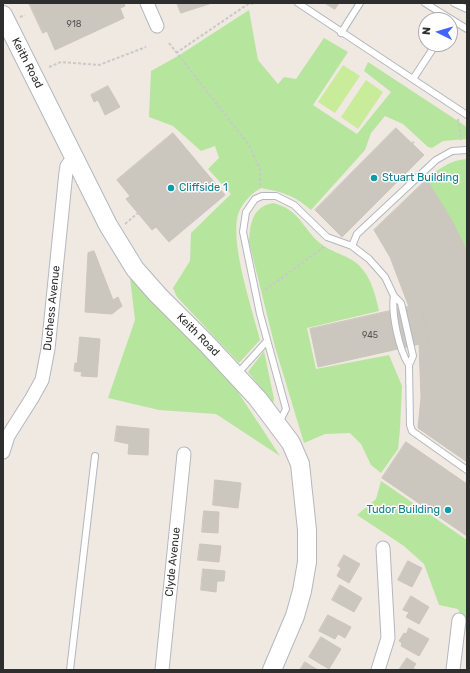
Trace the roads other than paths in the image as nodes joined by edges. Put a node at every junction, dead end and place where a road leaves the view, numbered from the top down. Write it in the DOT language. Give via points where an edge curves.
graph roads {
  1 [pos="147,3"];
  2 [pos="298,3"];
  3 [pos="360,3"];
  4 [pos="425,3"];
  5 [pos="454,3"];
  6 [pos="467,9"];
  7 [pos="437,12"];
  8 [pos="12,16"];
  9 [pos="157,26"];
  10 [pos="341,32"];
  11 [pos="431,52"];
  12 [pos="412,79"];
  13 [pos="467,115"];
  14 [pos="467,150"];
  15 [pos="74,157"];
  16 [pos="352,246"];
  17 [pos="394,296"];
  18 [pos="267,341"];
  19 [pos="409,365"];
  20 [pos="236,374"];
  21 [pos="278,425"];
  22 [pos="3,452"];
  23 [pos="184,454"];
  24 [pos="95,456"];
  25 [pos="467,470"];
  26 [pos="383,548"];
  27 [pos="459,620"];
  28 [pos="70,670"];
  29 [pos="162,670"];
  30 [pos="272,670"];
  31 [pos="378,670"];
  32 [pos="453,670"];
  1 -- 9 [label="street"];
  2 -- 10 [label="lane"];
  3 -- 10 [label="lane"];
  4 -- 7 [label="lane"];
  5 -- 6 [label="lane"];
  8 -- 15 [label="street, Keith Road"];
  10 -- 12 [label="lane"];
  11 -- 12 [label="lane"];
  12 -- 13 [label="lane"];
  14 -- 16 [label="lane" via="452,152 436,160 357,234"];
  15 -- 20 [label="street, Keith Road" via="108,225 136,269"];
  15 -- 22 [label="street, Duchess Avenue" via="66,172 48,349 42,380 8,436"];
  16 -- 17 [label="lane" via="369,259 384,277"];
  16 -- 18 [label="lane" via="327,237 294,205 285,200 269,195 255,199 246,212 243,232"];
  17 -- 19 [label="lane" via="392,306 404,357"];
  17 -- 19 [label="lane" via="401,303 413,356"];
  18 -- 20 [label="lane"];
  18 -- 21 [label="lane" via="286,409"];
  19 -- 25 [label="lane" via="412,432"];
  20 -- 21 [label="street, Keith Road"];
  21 -- 30 [label="street, Keith Road" via="291,443 300,464 307,530 307,562 302,592"];
  23 -- 29 [label="street, Clyde Avenue"];
  24 -- 28 [label="lane"];
  26 -- 31 [label="street" via="388,638"];
  27 -- 32 [label="street"];
}
